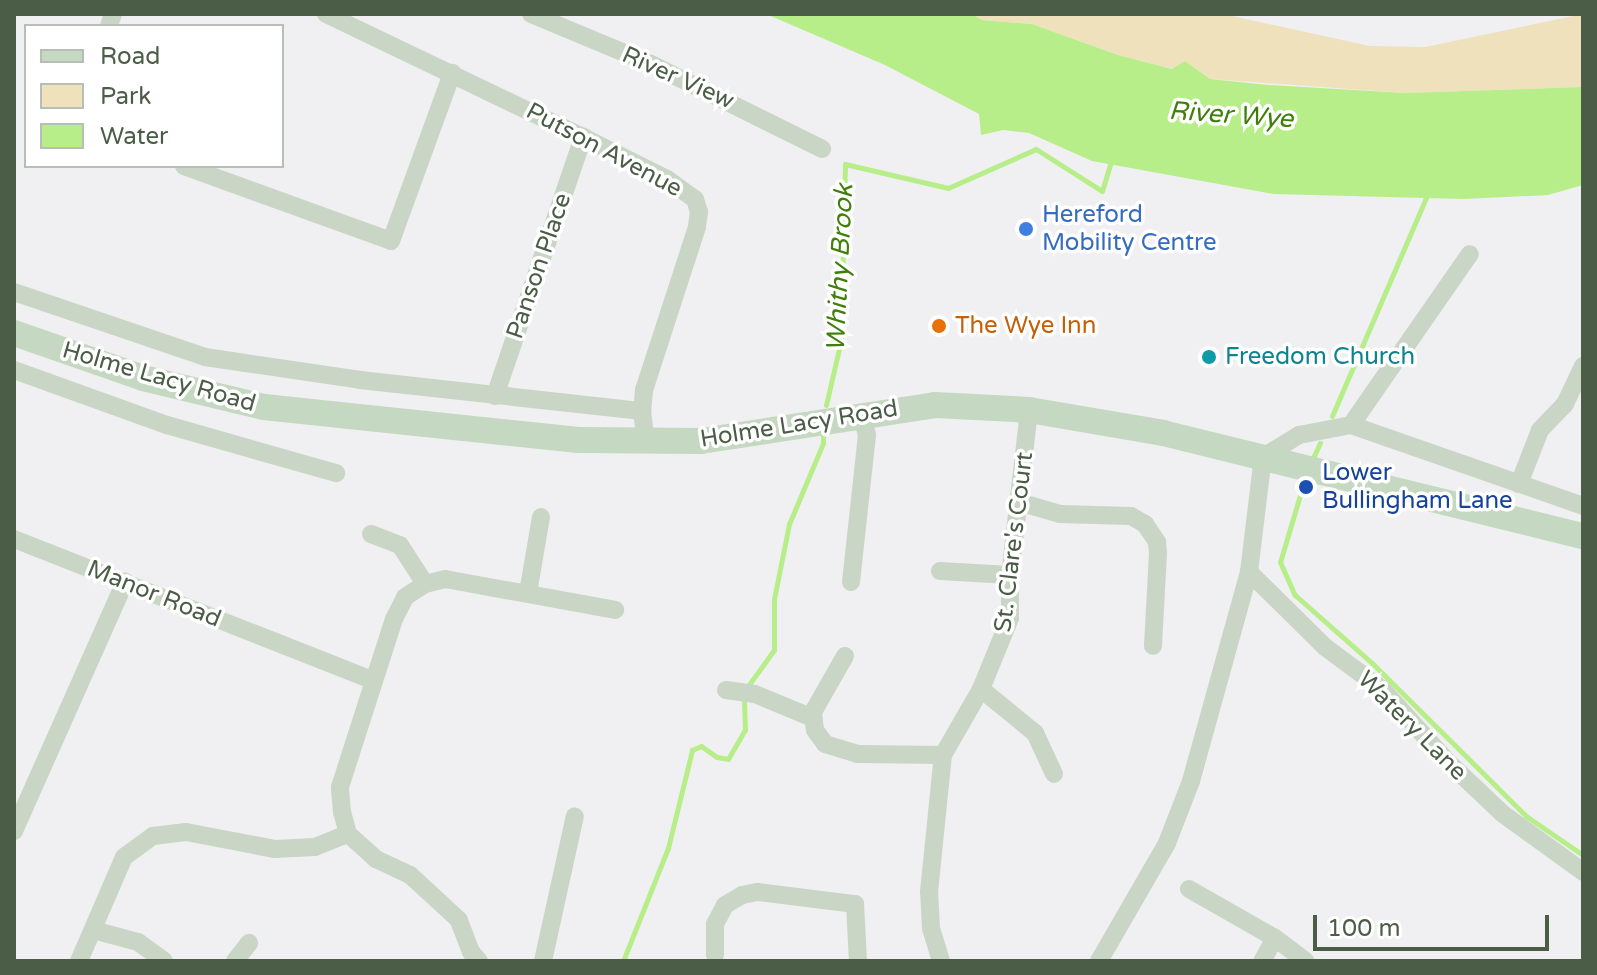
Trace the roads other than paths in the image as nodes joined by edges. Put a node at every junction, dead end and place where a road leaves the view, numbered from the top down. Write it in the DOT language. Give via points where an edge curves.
graph roads {
  1 [pos="326,14"];
  2 [pos="531,14"];
  3 [pos="355,19"];
  4 [pos="452,73"];
  5 [pos="583,137"];
  6 [pos="822,149"];
  7 [pos="190,168"];
  8 [pos="1470,254"];
  9 [pos="14,292"];
  10 [pos="14,333"];
  11 [pos="1583,366"];
  12 [pos="14,370"];
  13 [pos="495,396"];
  14 [pos="1029,410"];
  15 [pos="642,411"];
  16 [pos="861,414"];
  17 [pos="1351,425"];
  18 [pos="646,442"];
  19 [pos="1263,457"];
  20 [pos="336,473"];
  21 [pos="1519,484"];
  22 [pos="1537,490"];
  23 [pos="1019,502"];
  24 [pos="1583,506"];
  25 [pos="541,517"];
  26 [pos="1527,522"];
  27 [pos="371,534"];
  28 [pos="1583,536"];
  29 [pos="14,539"];
  30 [pos="940,571"];
  31 [pos="1249,572"];
  32 [pos="1010,575"];
  33 [pos="125,582"];
  34 [pos="851,582"];
  35 [pos="425,584"];
  36 [pos="528,593"];
  37 [pos="615,610"];
  38 [pos="1153,646"];
  39 [pos="845,656"];
  40 [pos="372,680"];
  41 [pos="981,689"];
  42 [pos="726,690"];
  43 [pos="813,718"];
  44 [pos="943,755"];
  45 [pos="1054,774"];
  46 [pos="575,816"];
  47 [pos="14,831"];
  48 [pos="348,834"];
  49 [pos="1583,872"];
  50 [pos="1189,889"];
  51 [pos="93,930"];
  52 [pos="1275,938"];
  53 [pos="249,943"];
  54 [pos="715,955"];
  55 [pos="79,961"];
  56 [pos="164,961"];
  57 [pos="235,961"];
  58 [pos="479,961"];
  59 [pos="543,961"];
  60 [pos="858,961"];
  61 [pos="941,961"];
  62 [pos="1099,961"];
  63 [pos="1262,961"];
  64 [pos="1305,961"];
  1 -- 3 [label="street, Putson Avenue"];
  2 -- 6 [label="street, River View" via="651,64"];
  3 -- 4 [label="street, Putson Avenue"];
  4 -- 5 [label="street, Putson Avenue"];
  4 -- 7 [label="street" via="391,241"];
  5 -- 13 [label="street, Panson Place"];
  5 -- 15 [label="street, Putson Avenue" via="683,189 695,199 699,212"];
  8 -- 17 [label="street"];
  9 -- 13 [label="street" via="205,357"];
  10 -- 18 [label="street, Holme Lacy Road" via="143,378 264,407 578,440"];
  11 -- 21 [label="street" via="1565,404 1540,430"];
  12 -- 20 [label="street, Holme Lacy Road" via="167,425"];
  13 -- 15 [label="street"];
  14 -- 16 [label="street, Holme Lacy Road" via="935,405"];
  14 -- 19 [label="street, Holme Lacy Road"];
  14 -- 23 [label="street, St. Clare's Court"];
  15 -- 18 [label="street, Putson Avenue"];
  16 -- 18 [label="street, Holme Lacy Road" via="749,435"];
  16 -- 34 [label="street" via="867,435"];
  17 -- 19 [label="street" via="1299,435"];
  17 -- 21 [label="street"];
  19 -- 26 [label="street, Holme Lacy Road"];
  19 -- 31 [label="street"];
  21 -- 22 [label="street"];
  22 -- 24 [label="street"];
  22 -- 26 [label="street"];
  23 -- 32 [label="street, St. Clare's Court"];
  23 -- 38 [label="street" via="1060,514 1131,516 1145,524 1158,553"];
  25 -- 36 [label="street"];
  26 -- 28 [label="street, Holme Lacy Road"];
  27 -- 35 [label="street" via="400,545"];
  29 -- 33 [label="street, Manor Road"];
  30 -- 32 [label="street"];
  31 -- 49 [label="street, Watery Lane" via="1325,647 1382,689 1503,814"];
  31 -- 62 [label="street" via="1180,813"];
  32 -- 41 [label="street, St. Clare's Court" via="1010,618"];
  33 -- 40 [label="street, Manor Road"];
  33 -- 47 [label="street"];
  35 -- 36 [label="street" via="466,580"];
  35 -- 40 [label="street" via="405,597"];
  36 -- 37 [label="street"];
  39 -- 43 [label="street"];
  40 -- 48 [label="street" via="340,787"];
  41 -- 44 [label="street, St. Clare's Court"];
  41 -- 45 [label="street" via="1035,733"];
  42 -- 43 [label="street" via="755,694"];
  43 -- 44 [label="street" via="825,744 843,752"];
  44 -- 61 [label="street" via="929,892 931,928"];
  46 -- 59 [label="street"];
  48 -- 51 [label="street" via="315,847 275,849 186,832 153,836 124,857"];
  48 -- 58 [label="street" via="376,859 410,875 459,920"];
  50 -- 52 [label="street"];
  51 -- 55 [label="street"];
  51 -- 56 [label="street" via="138,942"];
  52 -- 63 [label="street"];
  52 -- 64 [label="street"];
  53 -- 57 [label="street"];
  54 -- 60 [label="street" via="715,924 725,905 758,892 855,904"];
}
